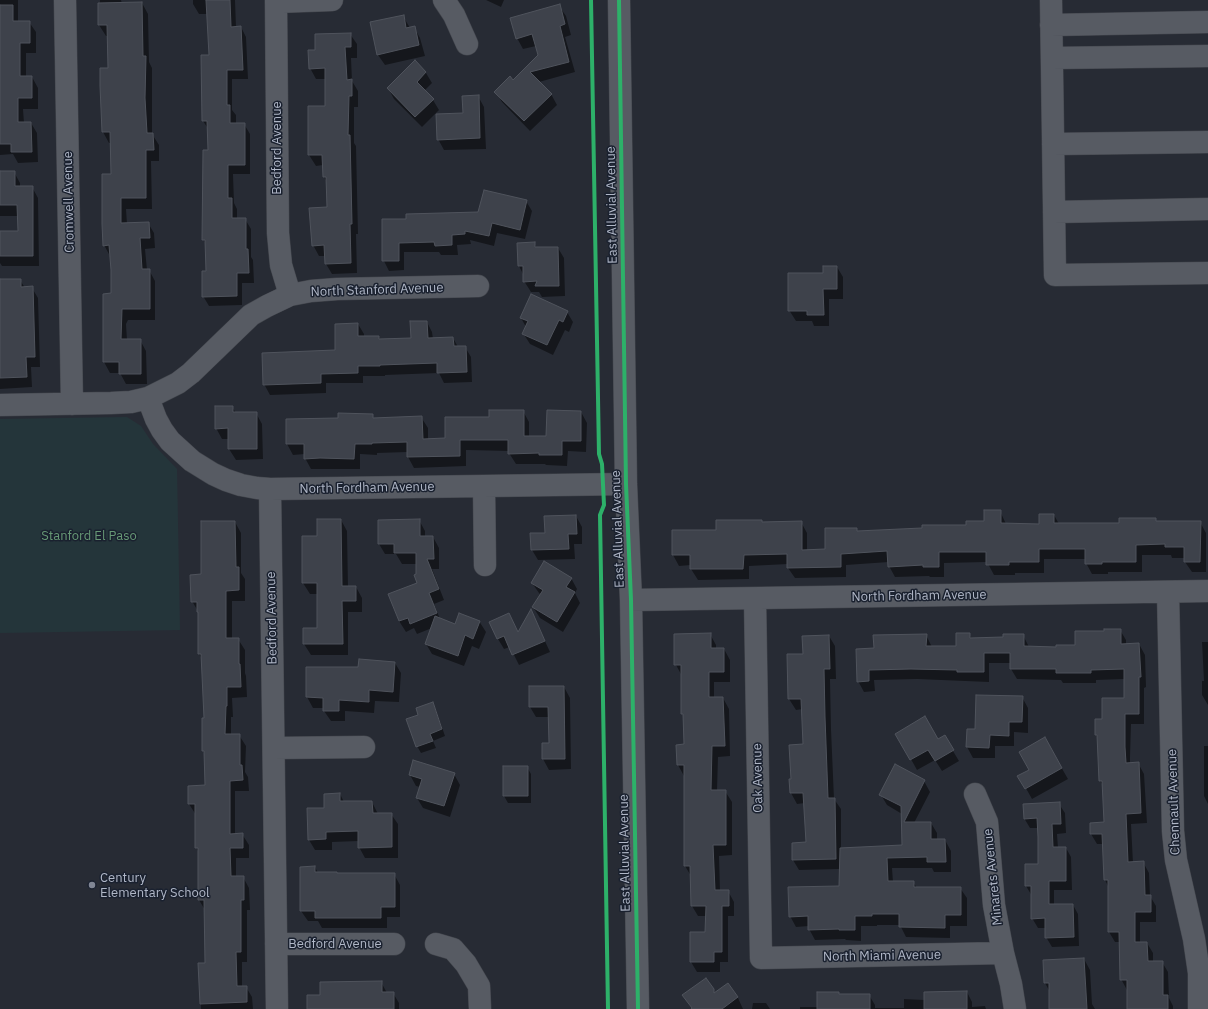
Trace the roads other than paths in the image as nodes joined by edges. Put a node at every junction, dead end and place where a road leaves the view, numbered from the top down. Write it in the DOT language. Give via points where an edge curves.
graph roads {
  1 [pos="65,0"];
  2 [pos="332,0"];
  3 [pos="444,0"];
  4 [pos="619,0"];
  5 [pos="1051,0"];
  6 [pos="276,1"];
  7 [pos="1208,22"];
  8 [pos="1051,25"];
  9 [pos="467,44"];
  10 [pos="1208,56"];
  11 [pos="1052,58"];
  12 [pos="1208,142"];
  13 [pos="1053,144"];
  14 [pos="1208,209"];
  15 [pos="1054,212"];
  16 [pos="1208,273"];
  17 [pos="478,286"];
  18 [pos="290,295"];
  19 [pos="148,398"];
  20 [pos="72,404"];
  21 [pos="0,405"];
  22 [pos="626,484"];
  23 [pos="484,486"];
  24 [pos="270,489"];
  25 [pos="485,565"];
  26 [pos="1208,591"];
  27 [pos="1168,592"];
  28 [pos="754,599"];
  29 [pos="631,600"];
  30 [pos="364,747"];
  31 [pos="274,748"];
  32 [pos="975,794"];
  33 [pos="276,944"];
  34 [pos="394,944"];
  35 [pos="436,944"];
  36 [pos="1003,953"];
  37 [pos="761,958"];
  38 [pos="277,1009"];
  39 [pos="480,1009"];
  40 [pos="638,1009"];
  41 [pos="1015,1009"];
  42 [pos="1199,1009"];
  1 -- 20 [label="street, Cromwell Avenue"];
  2 -- 6 [label="street"];
  3 -- 9 [label="street" via="457,20"];
  4 -- 22 [label="street, East Alluvial Avenue"];
  5 -- 8 [label="street"];
  6 -- 18 [label="street, Bedford Avenue" via="278,233 281,265"];
  7 -- 8 [label="street"];
  8 -- 11 [label="street"];
  10 -- 11 [label="street"];
  11 -- 13 [label="street"];
  12 -- 13 [label="street"];
  13 -- 15 [label="street"];
  14 -- 15 [label="street"];
  15 -- 16 [label="street" via="1055,275"];
  17 -- 18 [label="street, North Stanford Avenue" via="337,289"];
  18 -- 19 [label="street, North Stanford Avenue" via="251,316 191,373 178,383"];
  19 -- 20 [label="street, North Stanford Avenue" via="131,402"];
  19 -- 24 [label="street, North Fordham Avenue" via="162,430 192,461 226,480"];
  20 -- 21 [label="street, North Stanford Avenue"];
  22 -- 23 [label="street, North Fordham Avenue"];
  22 -- 29 [label="street, East Alluvial Avenue"];
  23 -- 24 [label="street, North Fordham Avenue"];
  23 -- 25 [label="street"];
  24 -- 31 [label="street, Bedford Avenue"];
  26 -- 27 [label="street, North Fordham Avenue"];
  27 -- 28 [label="street, North Fordham Avenue"];
  27 -- 42 [label="street, Chennault Avenue" via="1173,831 1176,860 1199,973"];
  28 -- 29 [label="street, North Fordham Avenue"];
  28 -- 37 [label="street, Oak Avenue"];
  29 -- 40 [label="street, East Alluvial Avenue"];
  30 -- 31 [label="street"];
  31 -- 33 [label="street, Bedford Avenue"];
  32 -- 36 [label="street, Minarets Avenue" via="988,822 994,905"];
  33 -- 34 [label="street, Bedford Avenue"];
  33 -- 38 [label="street, Bedford Avenue"];
  35 -- 39 [label="street" via="453,949 466,964 479,986"];
  36 -- 37 [label="street, North Miami Avenue"];
  36 -- 41 [label="street, Minarets Avenue"];
}
